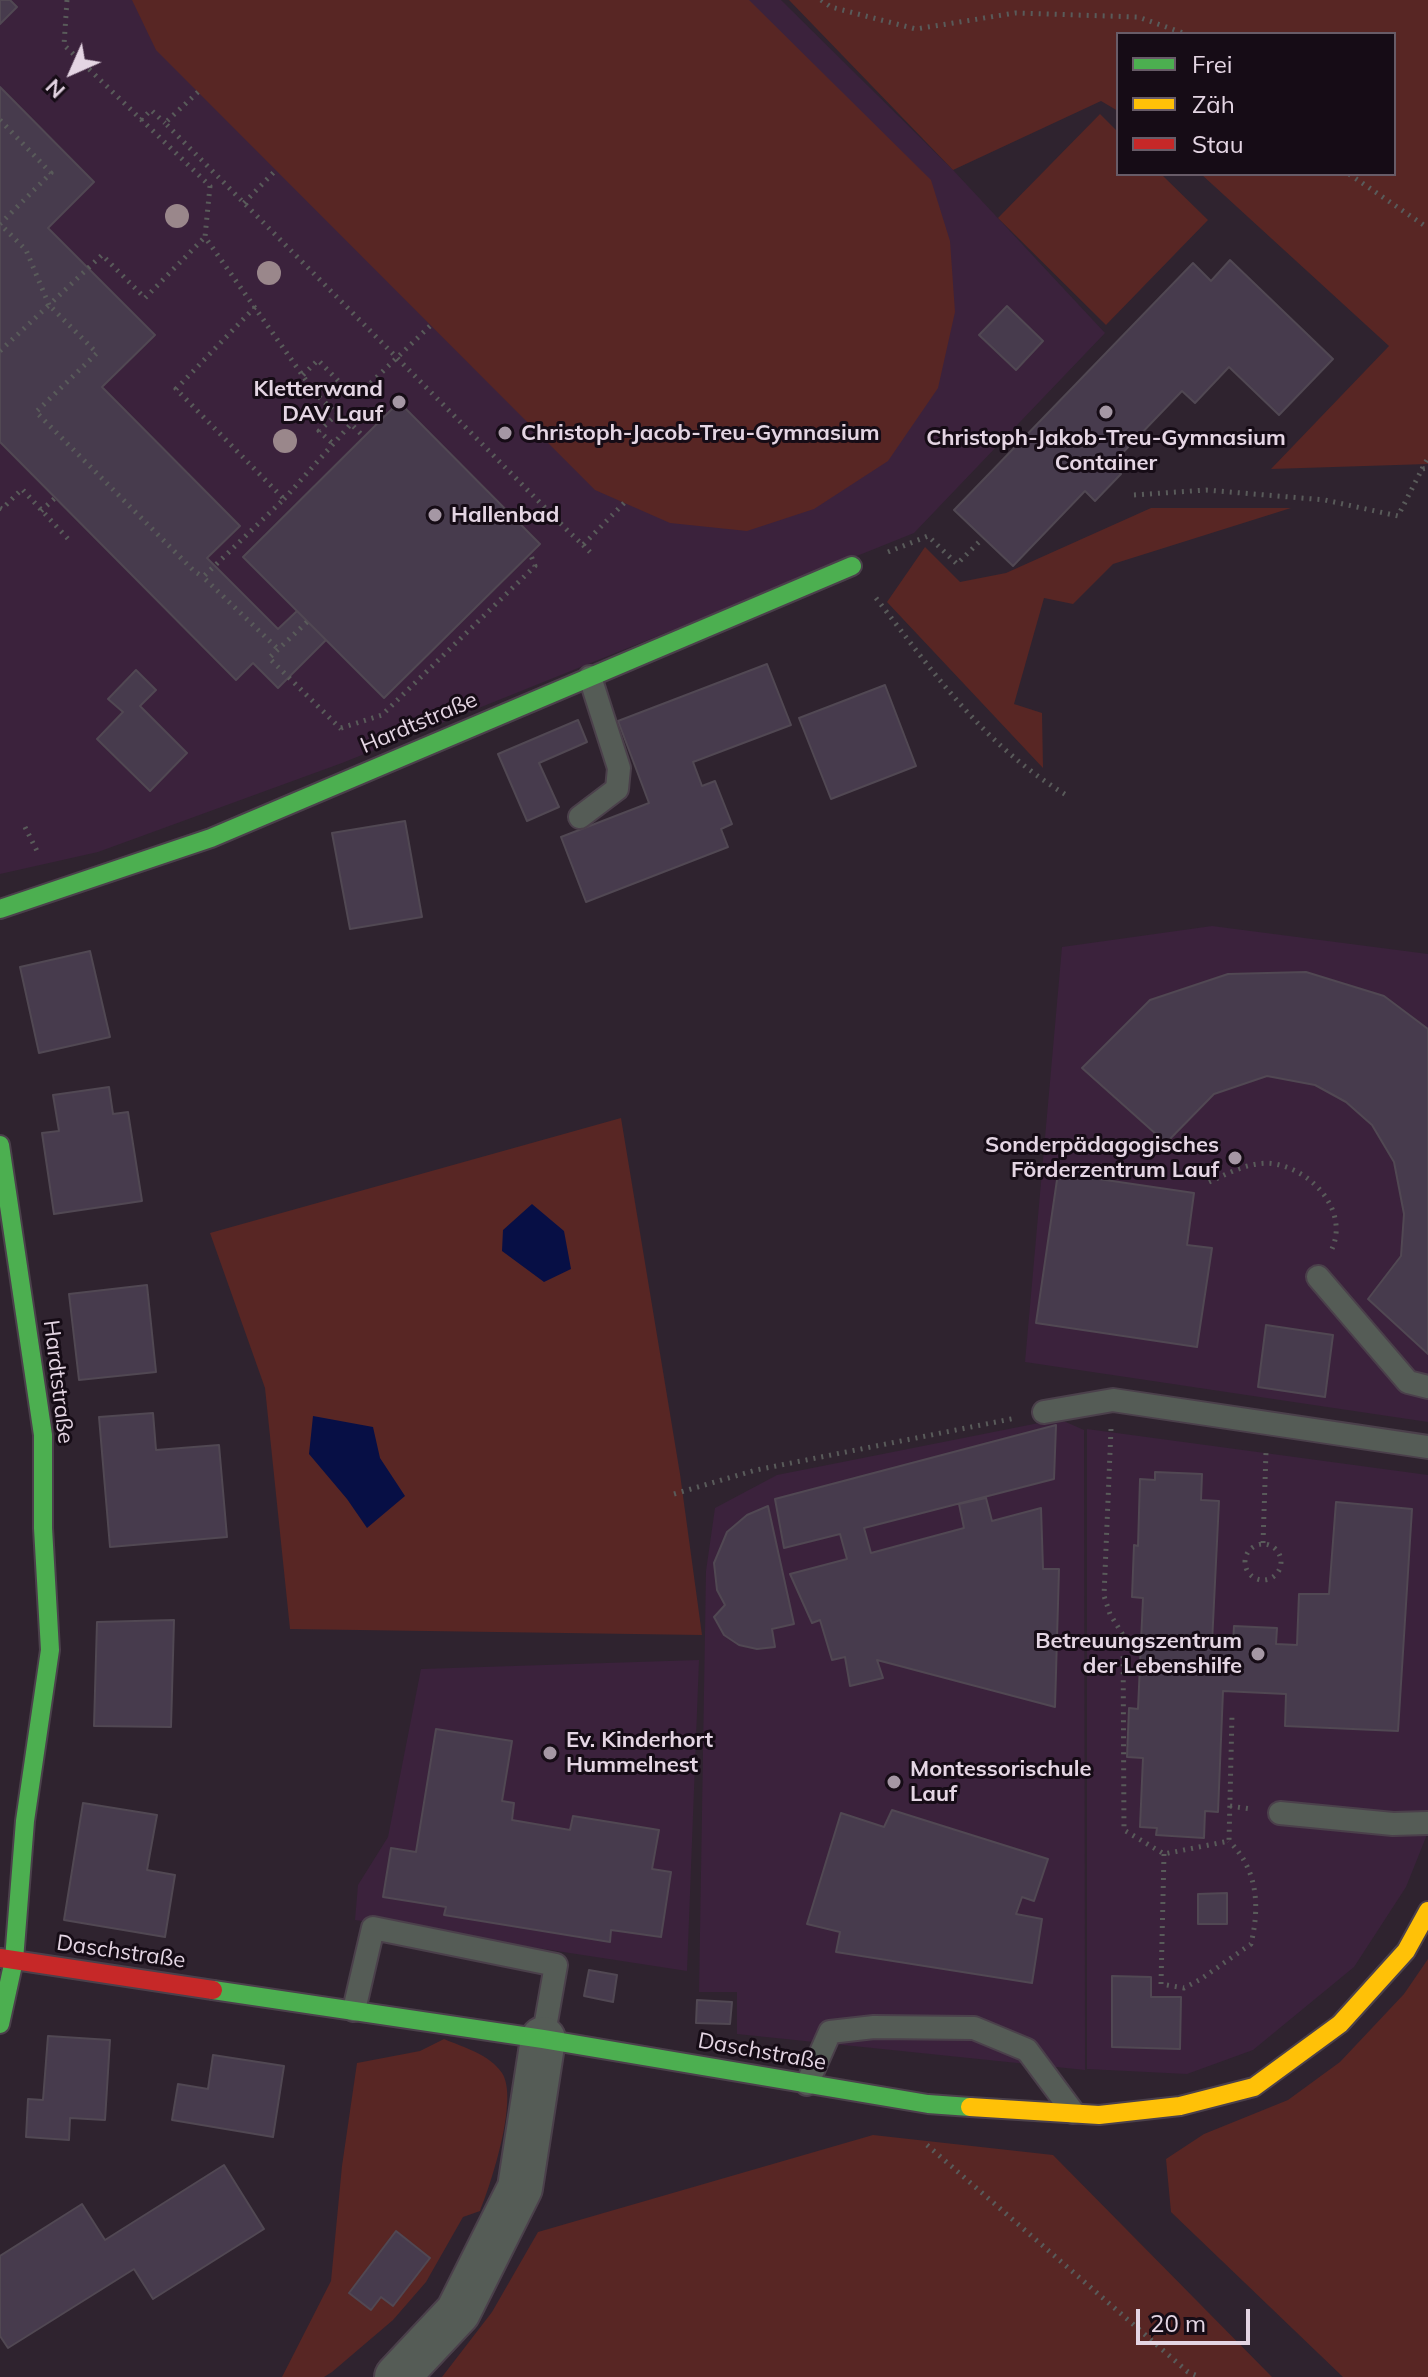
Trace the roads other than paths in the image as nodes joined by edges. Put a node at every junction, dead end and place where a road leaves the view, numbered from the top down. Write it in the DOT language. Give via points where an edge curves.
graph roads {
  1 [pos="852,566"];
  2 [pos="590,677"];
  3 [pos="580,817"];
  4 [pos="0,909"];
  5 [pos="0,1145"];
  6 [pos="1318,1277"];
  7 [pos="1428,1387"];
  8 [pos="1044,1412"];
  9 [pos="1428,1447"];
  10 [pos="1280,1813"];
  11 [pos="1428,1823"];
  12 [pos="1428,1911"];
  13 [pos="7,1959"];
  14 [pos="354,2010"];
  15 [pos="0,2024"];
  16 [pos="543,2039"];
  17 [pos="807,2084"];
  18 [pos="1074,2114"];
  19 [pos="397,2377"];
  1 -- 2 [label="street, Hardtstraße"];
  2 -- 3 [label="lane" via="619,768 617,789"];
  2 -- 4 [label="street, Hardtstraße" via="211,838"];
  5 -- 13 [label="street, Hardtstraße" via="43,1435 50,1650"];
  6 -- 7 [label="lane" via="1408,1382"];
  8 -- 9 [label="lane" via="1113,1400"];
  10 -- 11 [label="lane"];
  12 -- 18 [label="street, Daschstraße" via="1406,1951 1340,2024 1254,2087 1180,2106"];
  13 -- 14 [label="street, Daschstraße"];
  13 -- 15 [label="street, Hardtstraße"];
  14 -- 16 [label="street, Daschstraße"];
  14 -- 16 [label="lane" via="373,1928 556,1965"];
  16 -- 17 [label="street, Daschstraße"];
  16 -- 19 [label="street" via="520,2188 458,2312"];
  17 -- 18 [label="street, Daschstraße" via="928,2104"];
  17 -- 18 [label="lane" via="830,2032 974,2028 1027,2050"];
}
